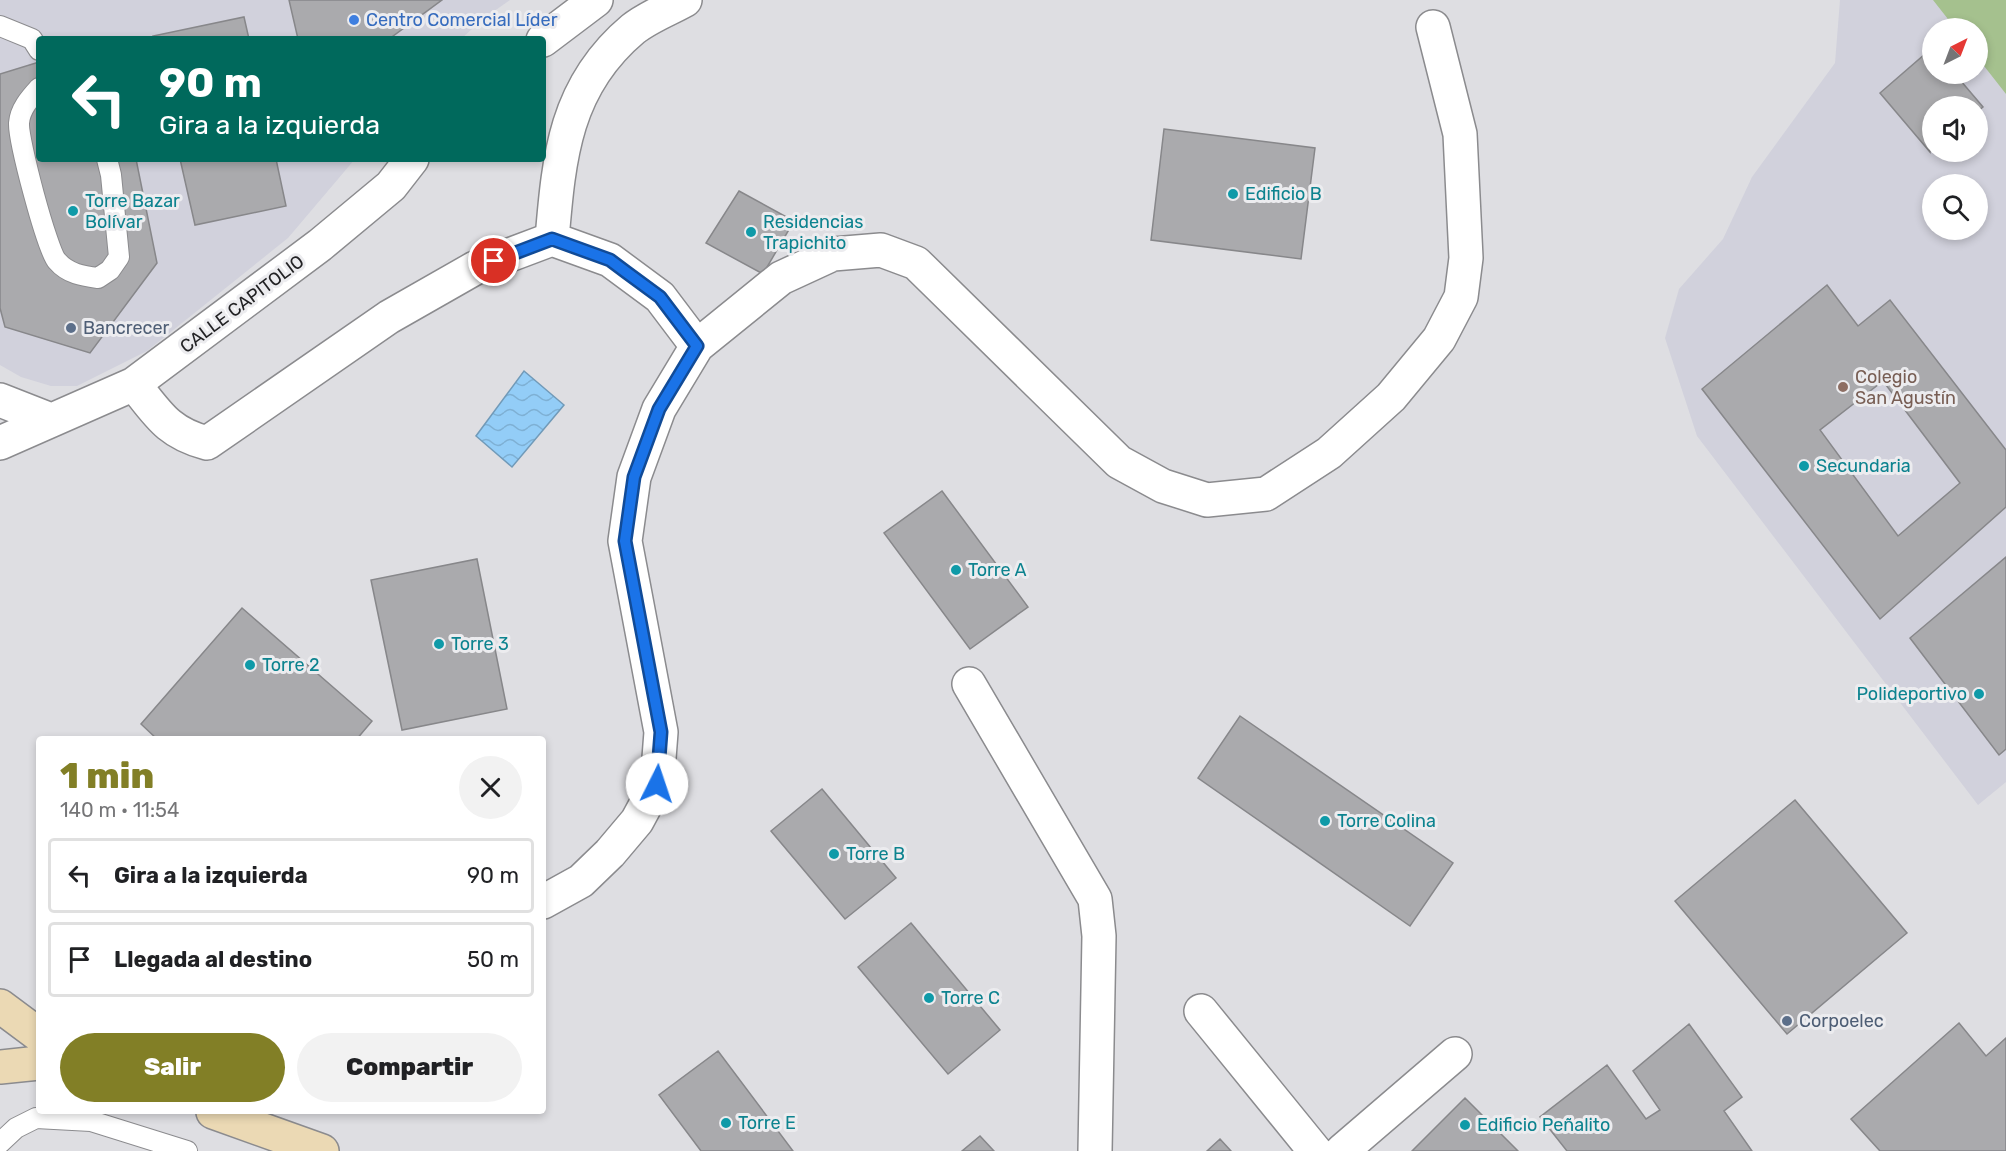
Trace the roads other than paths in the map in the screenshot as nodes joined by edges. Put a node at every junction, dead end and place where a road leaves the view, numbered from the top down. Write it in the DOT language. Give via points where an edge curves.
graph roads {
  1 [pos="596,0"];
  2 [pos="685,0"];
  3 [pos="0,26"];
  4 [pos="1432,27"];
  5 [pos="546,38"];
  6 [pos="36,45"];
  7 [pos="36,91"];
  8 [pos="107,162"];
  9 [pos="410,162"];
  10 [pos="552,239"];
  11 [pos="697,346"];
  12 [pos="134,384"];
  13 [pos="0,400"];
  14 [pos="51,420"];
  15 [pos="0,443"];
  16 [pos="969,684"];
  17 [pos="546,900"];
  18 [pos="0,1006"];
  19 [pos="1201,1011"];
  20 [pos="36,1033"];
  21 [pos="1455,1054"];
  22 [pos="36,1063"];
  23 [pos="0,1067"];
  24 [pos="219,1114"];
  25 [pos="0,1143"];
  26 [pos="187,1151"];
  27 [pos="322,1151"];
  28 [pos="1095,1151"];
  29 [pos="1315,1151"];
  30 [pos="1342,1151"];
  1 -- 5 [label="street"];
  2 -- 10 [label="street" via="634,27 598,63 570,117 558,166"];
  3 -- 6 [label="lane" via="32,39"];
  4 -- 11 [label="street" via="1460,134 1466,258 1461,297 1439,339 1391,397 1329,453 1266,494 1207,500 1162,486 1119,462 916,263 880,250 833,254 781,278"];
  7 -- 8 [label="lane" via="26,102 19,124 36,204 56,260 78,276 98,278 119,257"];
  9 -- 12 [label="street, CALLE CAPITOLIO" via="391,186 320,245"];
  10 -- 11 [label="street" via="610,260 660,297"];
  10 -- 12 [label="street" via="475,268 388,317 207,443 186,438 168,426"];
  11 -- 17 [label="street" via="659,409 634,477 625,541 661,732 657,784 637,821 610,854 580,881"];
  12 -- 14 [label="street, CALLE CAPITOLIO"];
  13 -- 14 [label="street"];
  14 -- 15 [label="street, CALLE CAPITOLIO"];
  16 -- 28 [label="street" via="1095,899 1100,936"];
  18 -- 20 [label="street"];
  19 -- 29 [label="street"];
  21 -- 30 [label="street"];
  22 -- 23 [label="street"];
  24 -- 27 [label="street"];
  25 -- 26 [label="lane" via="16,1128 36,1118 91,1121"];
}
